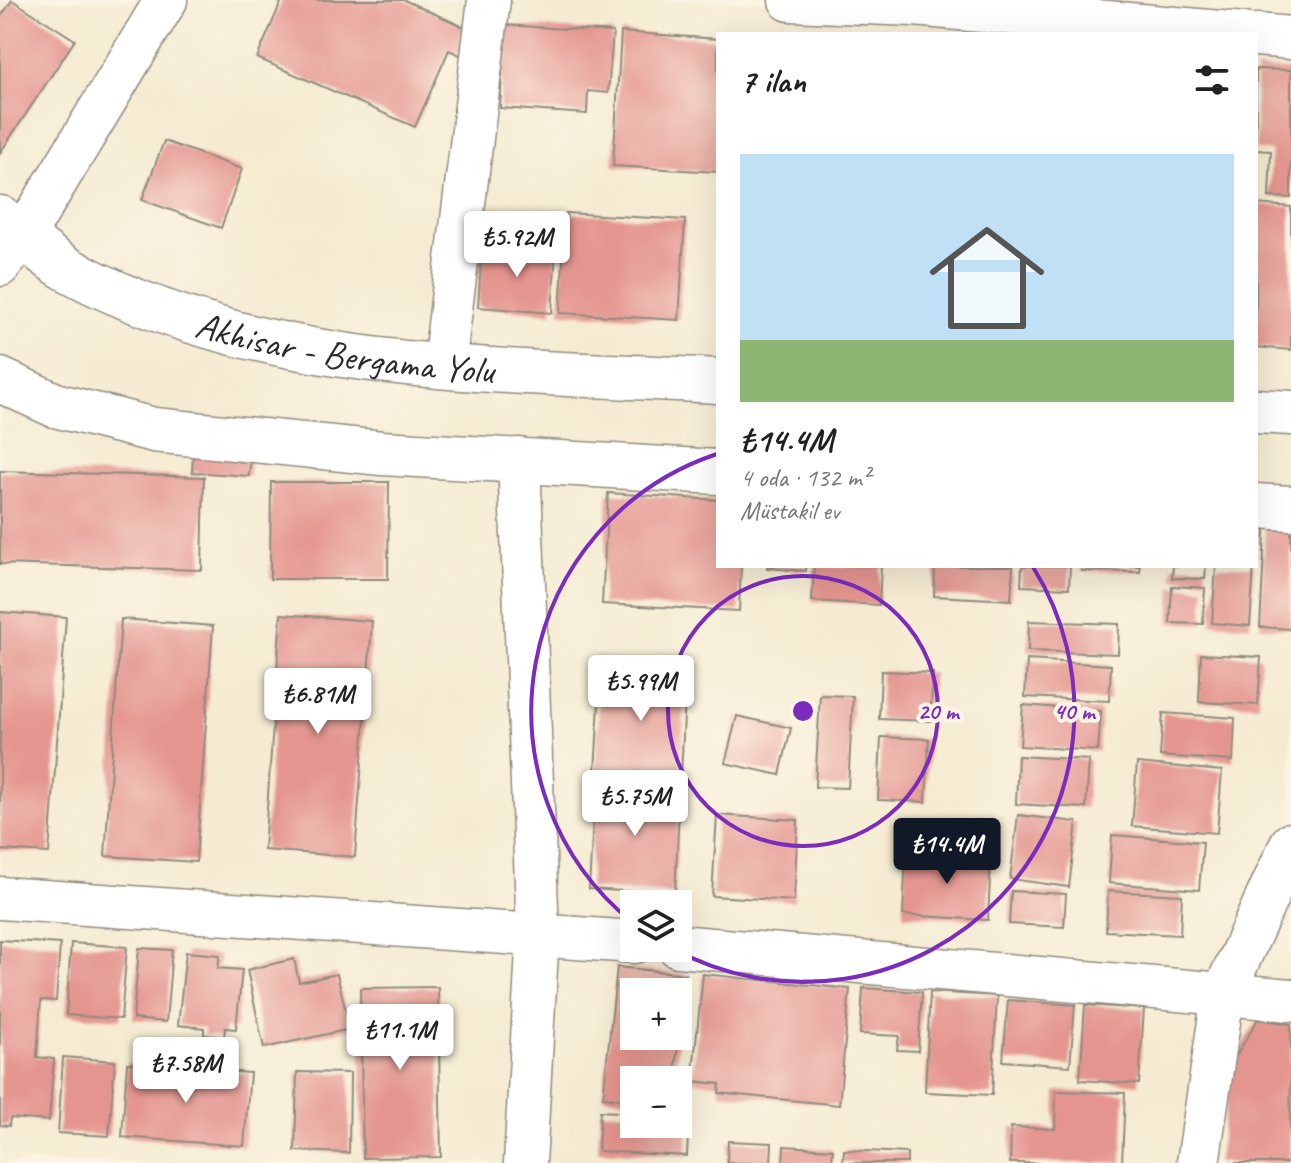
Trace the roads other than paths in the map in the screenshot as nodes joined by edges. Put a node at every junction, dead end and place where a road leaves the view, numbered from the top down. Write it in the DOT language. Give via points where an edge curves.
graph roads {
  1 [pos="166,0"];
  2 [pos="489,0"];
  3 [pos="790,0"];
  4 [pos="912,13"];
  5 [pos="1212,32"];
  6 [pos="1258,35"];
  7 [pos="1291,38"];
  8 [pos="8,239"];
  9 [pos="444,366"];
  10 [pos="0,380"];
  11 [pos="716,381"];
  12 [pos="1258,411"];
  13 [pos="1291,413"];
  14 [pos="519,459"];
  15 [pos="716,472"];
  16 [pos="1258,506"];
  17 [pos="1291,508"];
  18 [pos="1291,844"];
  19 [pos="0,898"];
  20 [pos="538,933"];
  21 [pos="620,941"];
  22 [pos="692,947"];
  23 [pos="1223,995"];
  24 [pos="1291,1000"];
  25 [pos="525,1163"];
  26 [pos="1198,1163"];
  1 -- 8 [label="street"];
  2 -- 9 [label="street"];
  3 -- 4 [label="street"];
  4 -- 5 [label="street"];
  6 -- 7 [label="street"];
  8 -- 9 [label="main road, Akhisar - Bergama Yolu" via="165,314 287,347"];
  9 -- 11 [label="main road, Akhisar - Bergama Yolu"];
  10 -- 14 [label="main road" via="55,405 154,430 382,453"];
  12 -- 13 [label="main road"];
  14 -- 15 [label="main road"];
  14 -- 20 [label="street"];
  16 -- 17 [label="main road"];
  18 -- 23 [label="street"];
  19 -- 20 [label="street"];
  20 -- 21 [label="street"];
  20 -- 25 [label="street"];
  22 -- 23 [label="street"];
  23 -- 24 [label="street"];
  23 -- 26 [label="street"];
}
